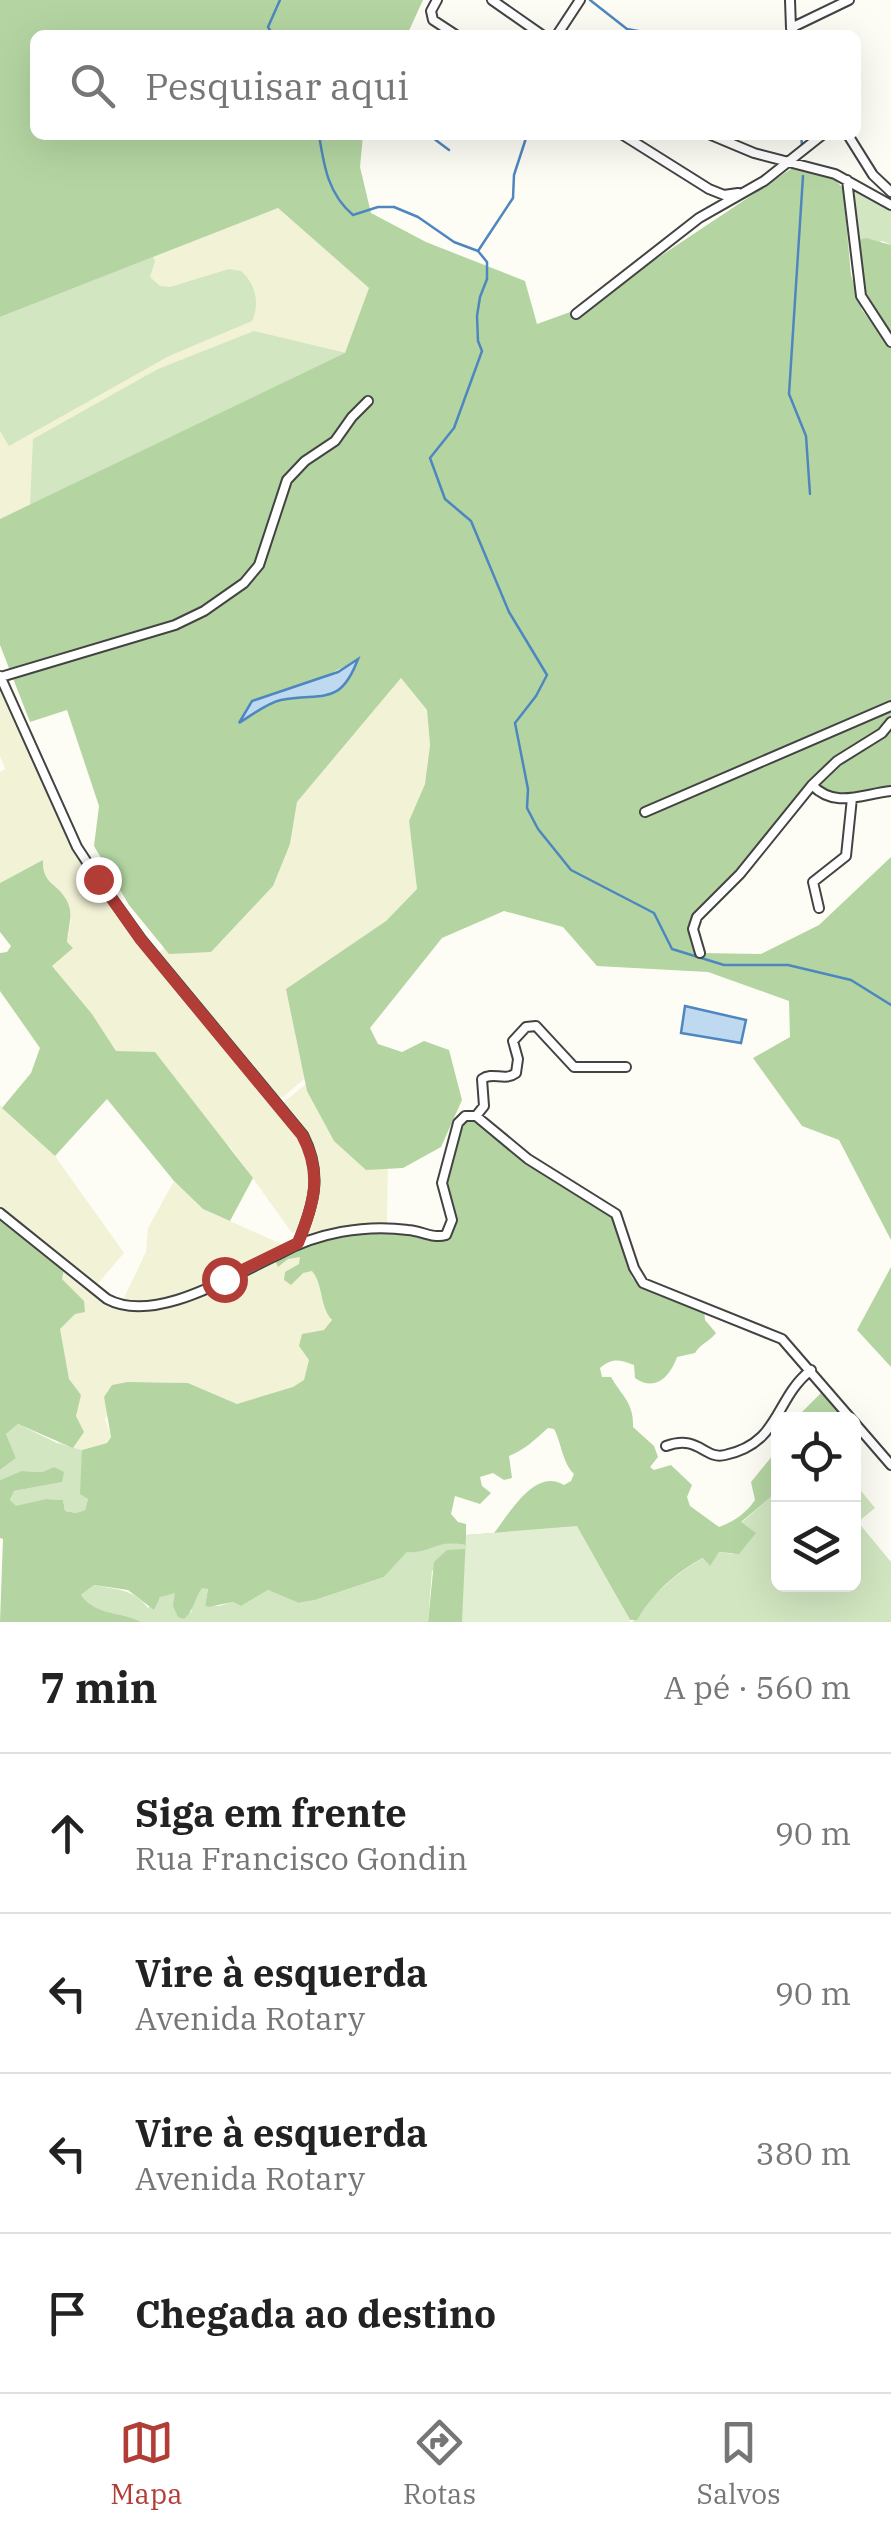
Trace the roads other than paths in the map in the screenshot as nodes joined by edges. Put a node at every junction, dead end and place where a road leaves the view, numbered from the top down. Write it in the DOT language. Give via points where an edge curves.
graph roads {
  1 [pos="436,0"];
  2 [pos="492,0"];
  3 [pos="580,0"];
  4 [pos="790,0"];
  5 [pos="849,0"];
  6 [pos="448,30"];
  7 [pos="535,30"];
  8 [pos="559,30"];
  9 [pos="793,30"];
  10 [pos="795,30"];
  11 [pos="631,140"];
  12 [pos="725,140"];
  13 [pos="816,140"];
  14 [pos="851,140"];
  15 [pos="787,163"];
  16 [pos="847,180"];
  17 [pos="891,192"];
  18 [pos="743,193"];
  19 [pos="891,205"];
  20 [pos="576,314"];
  21 [pos="891,342"];
  22 [pos="368,401"];
  23 [pos="0,677"];
  24 [pos="891,706"];
  25 [pos="891,722"];
  26 [pos="812,785"];
  27 [pos="891,791"];
  28 [pos="852,798"];
  29 [pos="645,812"];
  30 [pos="819,908"];
  31 [pos="700,953"];
  32 [pos="626,1067"];
  33 [pos="476,1116"];
  34 [pos="0,1213"];
  35 [pos="298,1243"];
  36 [pos="811,1370"];
  37 [pos="666,1446"];
  38 [pos="891,1465"];
  1 -- 6 [label="street" via="433,20"];
  2 -- 7 [label="street"];
  3 -- 8 [label="street"];
  4 -- 9 [label="street"];
  5 -- 10 [label="street"];
  11 -- 18 [label="street" via="720,194"];
  12 -- 15 [label="street"];
  13 -- 15 [label="street"];
  14 -- 17 [label="street"];
  15 -- 16 [label="street"];
  15 -- 18 [label="street"];
  16 -- 19 [label="street"];
  16 -- 21 [label="street" via="859,288"];
  18 -- 20 [label="street" via="699,218"];
  22 -- 23 [label="street" via="338,438 287,480 259,565 244,584 176,625"];
  23 -- 35 [label="street" via="98,879 302,1135 316,1181"];
  24 -- 29 [label="street"];
  25 -- 26 [label="street"];
  26 -- 28 [label="street" via="832,798"];
  26 -- 31 [label="street" via="694,920"];
  27 -- 28 [label="street"];
  28 -- 30 [label="street" via="844,860 813,882"];
  32 -- 33 [label="street" via="574,1067 532,1024 513,1041 516,1072 482,1078 486,1101"];
  33 -- 35 [label="street" via="460,1119 443,1174 452,1220 446,1235 358,1230"];
  33 -- 36 [label="street" via="528,1159 616,1214 644,1283 774,1335"];
  34 -- 35 [label="street" via="107,1299 137,1308 164,1304"];
  36 -- 37 [label="street" via="759,1440 717,1456 690,1442"];
  36 -- 38 [label="street"];
}
